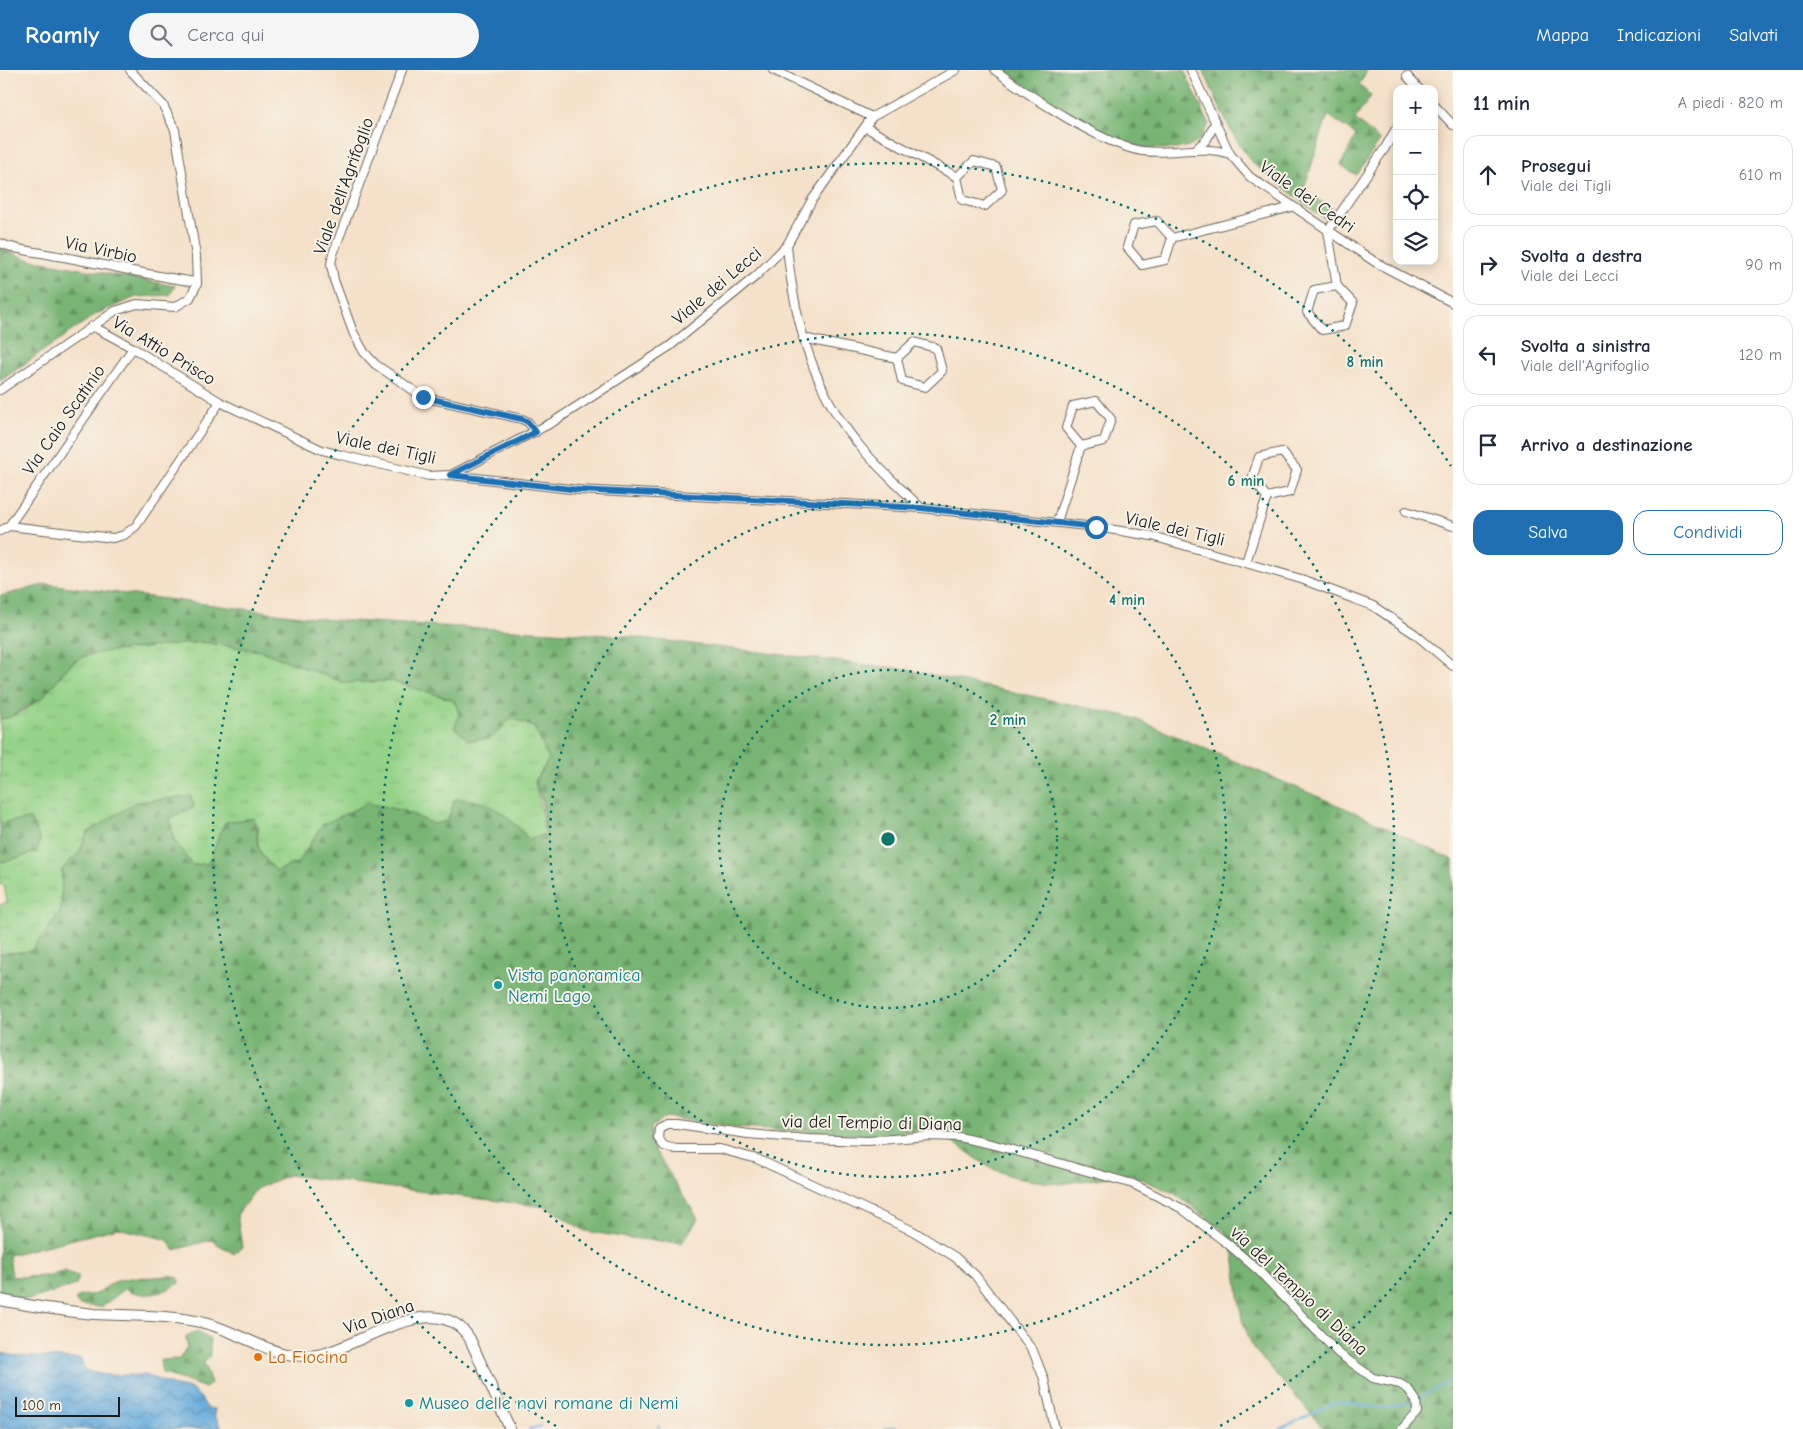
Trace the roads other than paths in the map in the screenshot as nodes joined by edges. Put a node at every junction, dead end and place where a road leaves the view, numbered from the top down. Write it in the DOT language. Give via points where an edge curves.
graph roads {
  1 [pos="130,70"];
  2 [pos="402,70"];
  3 [pos="773,70"];
  4 [pos="956,70"];
  5 [pos="995,70"];
  6 [pos="1191,70"];
  7 [pos="944,73"];
  8 [pos="1407,76"];
  9 [pos="1415,85"];
  10 [pos="1438,109"];
  11 [pos="872,117"];
  12 [pos="1215,123"];
  13 [pos="1453,125"];
  14 [pos="865,127"];
  15 [pos="1395,130"];
  16 [pos="1193,151"];
  17 [pos="1230,154"];
  18 [pos="957,177"];
  19 [pos="1292,207"];
  20 [pos="1328,231"];
  21 [pos="1172,238"];
  22 [pos="0,242"];
  23 [pos="787,245"];
  24 [pos="197,282"];
  25 [pos="1337,286"];
  26 [pos="1453,303"];
  27 [pos="92,326"];
  28 [pos="803,338"];
  29 [pos="132,348"];
  30 [pos="897,358"];
  31 [pos="0,390"];
  32 [pos="220,402"];
  33 [pos="536,432"];
  34 [pos="1081,446"];
  35 [pos="450,475"];
  36 [pos="1267,496"];
  37 [pos="921,508"];
  38 [pos="1406,511"];
  39 [pos="1057,522"];
  40 [pos="9,526"];
  41 [pos="1453,526"];
  42 [pos="0,531"];
  43 [pos="1246,562"];
  44 [pos="1453,654"];
  45 [pos="1451,663"];
  46 [pos="0,1300"];
  47 [pos="508,1425"];
  48 [pos="1055,1429"];
  49 [pos="1402,1429"];
  1 -- 24 [label="street" via="160,101 175,130 196,256"];
  2 -- 33 [label="street, Viale dell'Agrifoglio" via="332,254 331,267 336,286 359,345 382,370 423,397 522,419"];
  3 -- 11 [label="street"];
  4 -- 7 [label="street, Viale dei Lecci"];
  5 -- 16 [label="street" via="1054,109 1125,147 1149,152"];
  6 -- 12 [label="street, Viale dei Cedri"];
  7 -- 11 [label="street, Viale dei Lecci"];
  8 -- 9 [label="street"];
  10 -- 13 [label="street"];
  11 -- 14 [label="street, Viale dei Lecci"];
  12 -- 16 [label="street" via="1207,140"];
  12 -- 17 [label="street, Viale dei Cedri"];
  14 -- 18 [label="street"];
  14 -- 23 [label="street, Viale dei Lecci" via="812,200"];
  15 -- 20 [label="street"];
  16 -- 17 [label="street" via="1212,149"];
  17 -- 19 [label="street, Viale dei Cedri" via="1250,177"];
  18 -- 18 [label="street" via="962,200 985,206 1002,190 996,167 974,161"];
  19 -- 20 [label="street, Viale dei Cedri"];
  19 -- 21 [label="street"];
  20 -- 25 [label="street"];
  20 -- 26 [label="street, Viale dei Cedri" via="1375,262"];
  21 -- 21 [label="street" via="1157,220 1134,225 1126,247 1142,265 1165,260"];
  22 -- 24 [label="street, Via Virbio" via="14,249"];
  23 -- 28 [label="street"];
  23 -- 33 [label="street, Viale dei Lecci" via="756,276 660,353"];
  24 -- 27 [label="street" via="190,298 179,305 127,306"];
  25 -- 25 [label="street" via="1314,290 1307,312 1322,330 1345,326 1353,303"];
  27 -- 29 [label="street, Via Attio Prisco"];
  27 -- 31 [label="street"];
  28 -- 30 [label="street"];
  28 -- 37 [label="street" via="817,374 848,432"];
  29 -- 32 [label="street, Via Attio Prisco"];
  29 -- 40 [label="street, Via Caio Scatinio"];
  30 -- 30 [label="street" via="902,380 925,387 942,371 936,348 914,342"];
  32 -- 35 [label="street, Viale dei Tigli" via="322,450 428,476"];
  32 -- 40 [label="street" via="136,526 127,533 110,538"];
  33 -- 35 [label="street, Viale dei Lecci"];
  34 -- 34 [label="street" via="1104,441 1111,419 1096,401 1073,406 1066,428"];
  34 -- 39 [label="street"];
  35 -- 37 [label="street, Viale dei Tigli" via="579,490"];
  36 -- 36 [label="street" via="1290,492 1297,470 1282,452 1259,457 1252,479"];
  36 -- 43 [label="street"];
  37 -- 39 [label="street, Viale dei Tigli"];
  38 -- 41 [label="street"];
  39 -- 43 [label="street, Viale dei Tigli" via="1152,536"];
  40 -- 42 [label="street, Via Caio Scatinio"];
  43 -- 45 [label="street, Viale dei Tigli" via="1374,606"];
  44 -- 45 [label="street"];
  46 -- 47 [label="street, Via Diana" via="81,1312 194,1321 292,1357 326,1353 396,1324 446,1318 460,1326 470,1339"];
  48 -- 49 [label="street, via del Tempio di Diana" via="1044,1378 1033,1351 978,1278 962,1262 913,1231 762,1160 720,1149 666,1147 659,1141 657,1134 660,1128 677,1124 786,1138 846,1141 959,1137 1133,1184 1181,1208 1236,1250 1344,1358 1374,1378 1408,1389 1416,1400 1417,1412"];
}
